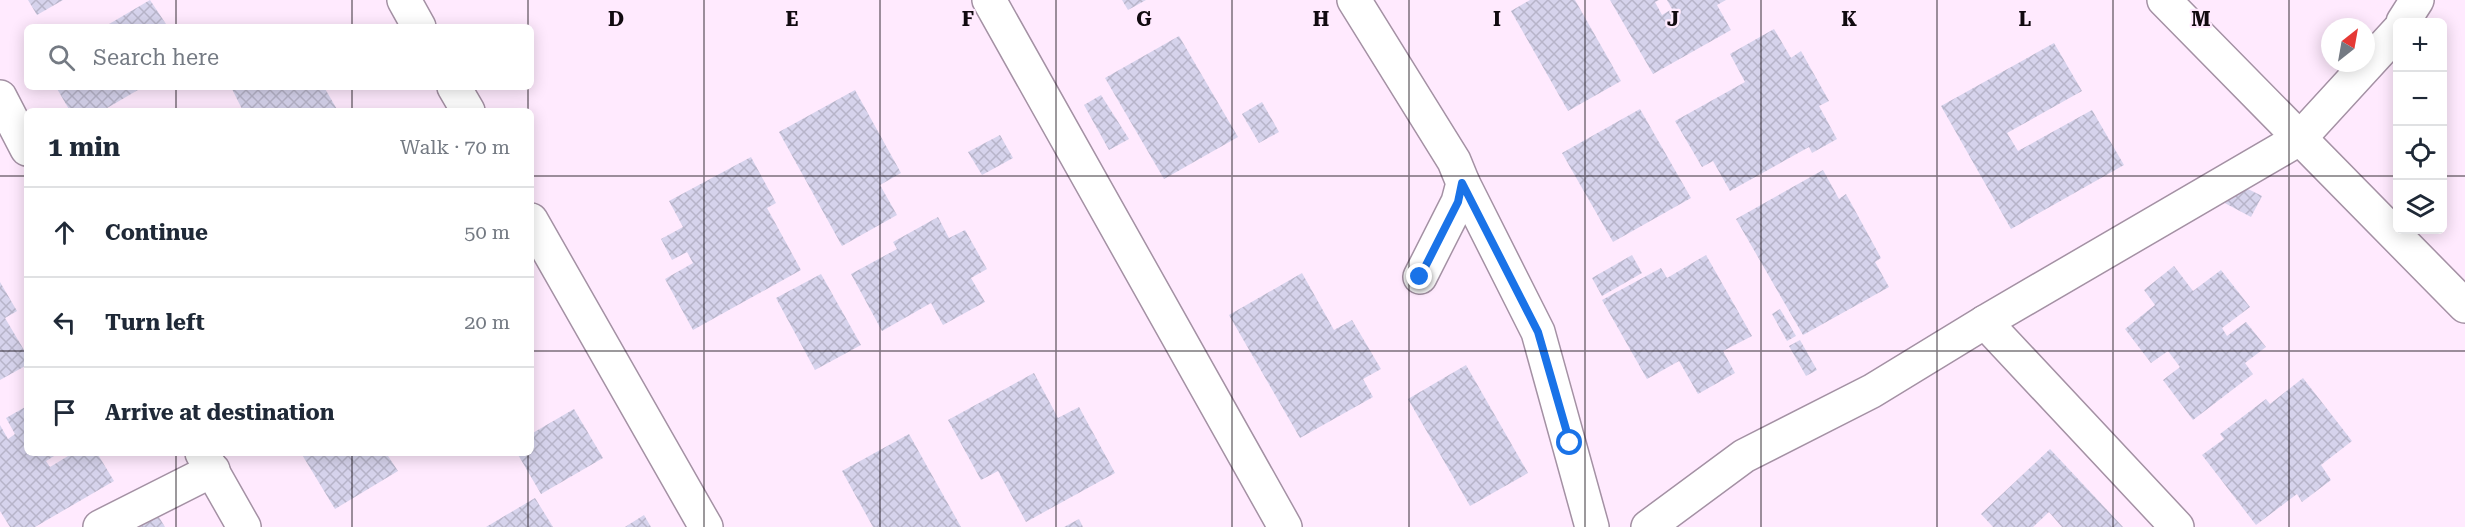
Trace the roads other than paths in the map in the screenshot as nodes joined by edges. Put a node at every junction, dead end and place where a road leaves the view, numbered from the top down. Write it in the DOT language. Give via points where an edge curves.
graph roads {
  1 [pos="404,0"];
  2 [pos="989,0"];
  3 [pos="1354,0"];
  4 [pos="2164,0"];
  5 [pos="2417,0"];
  6 [pos="2406,18"];
  7 [pos="417,24"];
  8 [pos="2393,35"];
  9 [pos="456,90"];
  10 [pos="0,98"];
  11 [pos="466,108"];
  12 [pos="2299,139"];
  13 [pos="24,143"];
  14 [pos="1462,183"];
  15 [pos="534,225"];
  16 [pos="1420,277"];
  17 [pos="2465,306"];
  18 [pos="1985,322"];
  19 [pos="207,462"];
  20 [pos="100,527"];
  21 [pos="244,527"];
  22 [pos="706,527"];
  23 [pos="1285,527"];
  24 [pos="1592,527"];
  25 [pos="1648,527"];
  26 [pos="2177,527"];
  1 -- 7 [label="street"];
  2 -- 23 [label="street"];
  3 -- 14 [label="street" via="1454,161"];
  4 -- 12 [label="street"];
  5 -- 6 [label="street"];
  8 -- 12 [label="street"];
  9 -- 11 [label="street"];
  10 -- 13 [label="street"];
  12 -- 17 [label="street"];
  12 -- 18 [label="street"];
  14 -- 16 [label="street" via="1458,202"];
  14 -- 24 [label="street" via="1538,332"];
  15 -- 22 [label="street"];
  18 -- 25 [label="street" via="1872,392 1744,456"];
  18 -- 26 [label="street"];
  19 -- 20 [label="street"];
  19 -- 21 [label="street"];
}
